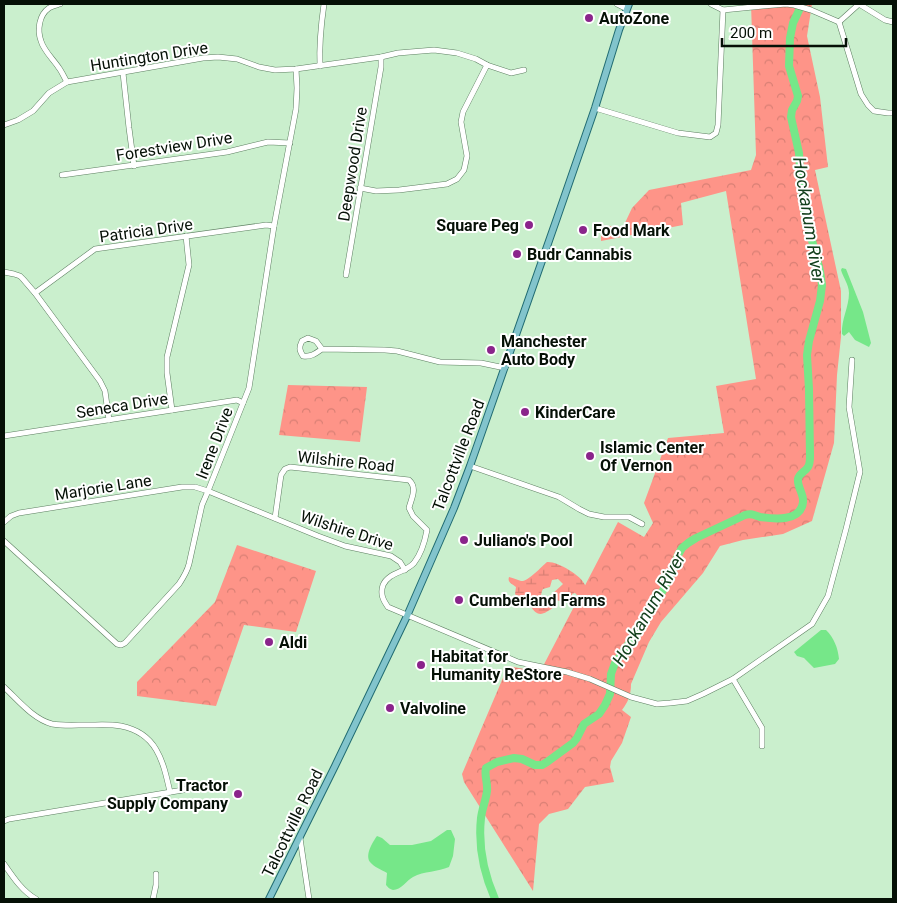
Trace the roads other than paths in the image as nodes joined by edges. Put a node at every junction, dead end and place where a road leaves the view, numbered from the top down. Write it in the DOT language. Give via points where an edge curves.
graph roads {
  1 [pos="60,4"];
  2 [pos="324,4"];
  3 [pos="617,4"];
  4 [pos="711,4"];
  5 [pos="786,4"];
  6 [pos="859,4"];
  7 [pos="628,6"];
  8 [pos="723,10"];
  9 [pos="839,22"];
  10 [pos="893,22"];
  11 [pos="380,57"];
  12 [pos="487,65"];
  13 [pos="320,66"];
  14 [pos="296,70"];
  15 [pos="524,70"];
  16 [pos="123,73"];
  17 [pos="67,82"];
  18 [pos="595,108"];
  19 [pos="893,113"];
  20 [pos="4,125"];
  21 [pos="290,143"];
  22 [pos="134,166"];
  23 [pos="62,175"];
  24 [pos="360,188"];
  25 [pos="274,226"];
  26 [pos="186,236"];
  27 [pos="4,272"];
  28 [pos="346,275"];
  29 [pos="35,293"];
  30 [pos="322,349"];
  31 [pos="852,360"];
  32 [pos="505,368"];
  33 [pos="243,403"];
  34 [pos="172,410"];
  35 [pos="109,420"];
  36 [pos="4,436"];
  37 [pos="470,466"];
  38 [pos="208,492"];
  39 [pos="275,518"];
  40 [pos="4,522"];
  41 [pos="642,524"];
  42 [pos="4,541"];
  43 [pos="405,570"];
  44 [pos="407,616"];
  45 [pos="732,679"];
  46 [pos="4,687"];
  47 [pos="762,746"];
  48 [pos="195,788"];
  49 [pos="170,792"];
  50 [pos="4,821"];
  51 [pos="300,838"];
  52 [pos="4,864"];
  53 [pos="156,874"];
  54 [pos="36,899"];
  55 [pos="152,899"];
  56 [pos="269,899"];
  57 [pos="309,899"];
  1 -- 17 [label="street" via="43,13 39,28 41,41"];
  2 -- 13 [label="street" via="320,26"];
  3 -- 7 [label="street"];
  4 -- 8 [label="street"];
  5 -- 8 [label="street"];
  5 -- 9 [label="street" via="802,6"];
  6 -- 9 [label="street"];
  6 -- 10 [label="street"];
  7 -- 18 [label="main road, Talcottville Road"];
  8 -- 18 [label="street" via="716,133 710,137 678,133"];
  9 -- 19 [label="street" via="861,94 874,111"];
  11 -- 12 [label="street, Huntington Drive" via="434,50 457,53"];
  11 -- 13 [label="street, Huntington Drive"];
  11 -- 24 [label="street, Deepwood Drive"];
  12 -- 15 [label="street, Huntington Drive" via="511,73"];
  12 -- 24 [label="street" via="463,112 461,122 467,156 464,170 457,179 447,184 399,190"];
  13 -- 14 [label="street, Huntington Drive"];
  14 -- 16 [label="street, Huntington Drive" via="275,70 218,57"];
  14 -- 21 [label="street, Irene Drive" via="296,109"];
  16 -- 17 [label="street, Huntington Drive"];
  16 -- 22 [label="street"];
  17 -- 20 [label="street, Huntington Drive" via="49,93 33,111"];
  18 -- 32 [label="main road, Talcottville Road"];
  21 -- 22 [label="street, Forestview Drive" via="268,142 227,152"];
  21 -- 25 [label="street, Irene Drive"];
  22 -- 23 [label="street, Forestview Drive"];
  24 -- 28 [label="street, Deepwood Drive"];
  25 -- 26 [label="street, Patricia Drive"];
  25 -- 33 [label="street, Irene Drive" via="249,388"];
  26 -- 29 [label="street, Patricia Drive" via="95,249"];
  26 -- 34 [label="street" via="189,264 167,358"];
  27 -- 29 [label="street" via="20,276"];
  29 -- 35 [label="street" via="100,381 105,391"];
  30 -- 30 [label="street" via="310,357 302,356 299,346 308,338 316,341"];
  30 -- 32 [label="street" via="397,351 440,362 481,363"];
  31 -- 45 [label="street, Wilshire Drive" via="850,407 860,472 828,596 812,624"];
  32 -- 37 [label="main road, Talcottville Road"];
  33 -- 34 [label="street, Seneca Drive" via="237,400"];
  33 -- 38 [label="street, Irene Drive"];
  34 -- 35 [label="street, Seneca Drive"];
  35 -- 36 [label="street, Seneca Drive"];
  37 -- 41 [label="street" via="559,497 592,515 629,517"];
  37 -- 44 [label="main road, Talcottville Road"];
  38 -- 39 [label="street, Wilshire Drive"];
  38 -- 40 [label="street, Marjorie Lane" via="182,487 19,513"];
  38 -- 42 [label="street, Irene Drive" via="202,505 187,572 121,645"];
  39 -- 43 [label="street, Wilshire Drive" via="345,546 391,556"];
  39 -- 43 [label="street, Wilshire Road" via="281,475 290,466 410,480 414,488 409,508 412,516 427,530 414,563"];
  43 -- 44 [label="street, Wilshire Drive" via="385,581 382,590 388,607"];
  44 -- 45 [label="street, Wilshire Drive" via="518,662 567,672 657,704 687,701"];
  44 -- 51 [label="main road, Talcottville Road"];
  45 -- 47 [label="street" via="762,728"];
  46 -- 49 [label="street" via="41,720 52,724 120,726 145,736 160,757"];
  48 -- 49 [label="street"];
  49 -- 50 [label="street"];
  51 -- 56 [label="main road, Talcottville Road"];
  51 -- 57 [label="street"];
  52 -- 54 [label="street" via="17,882"];
  53 -- 55 [label="street"];
}
